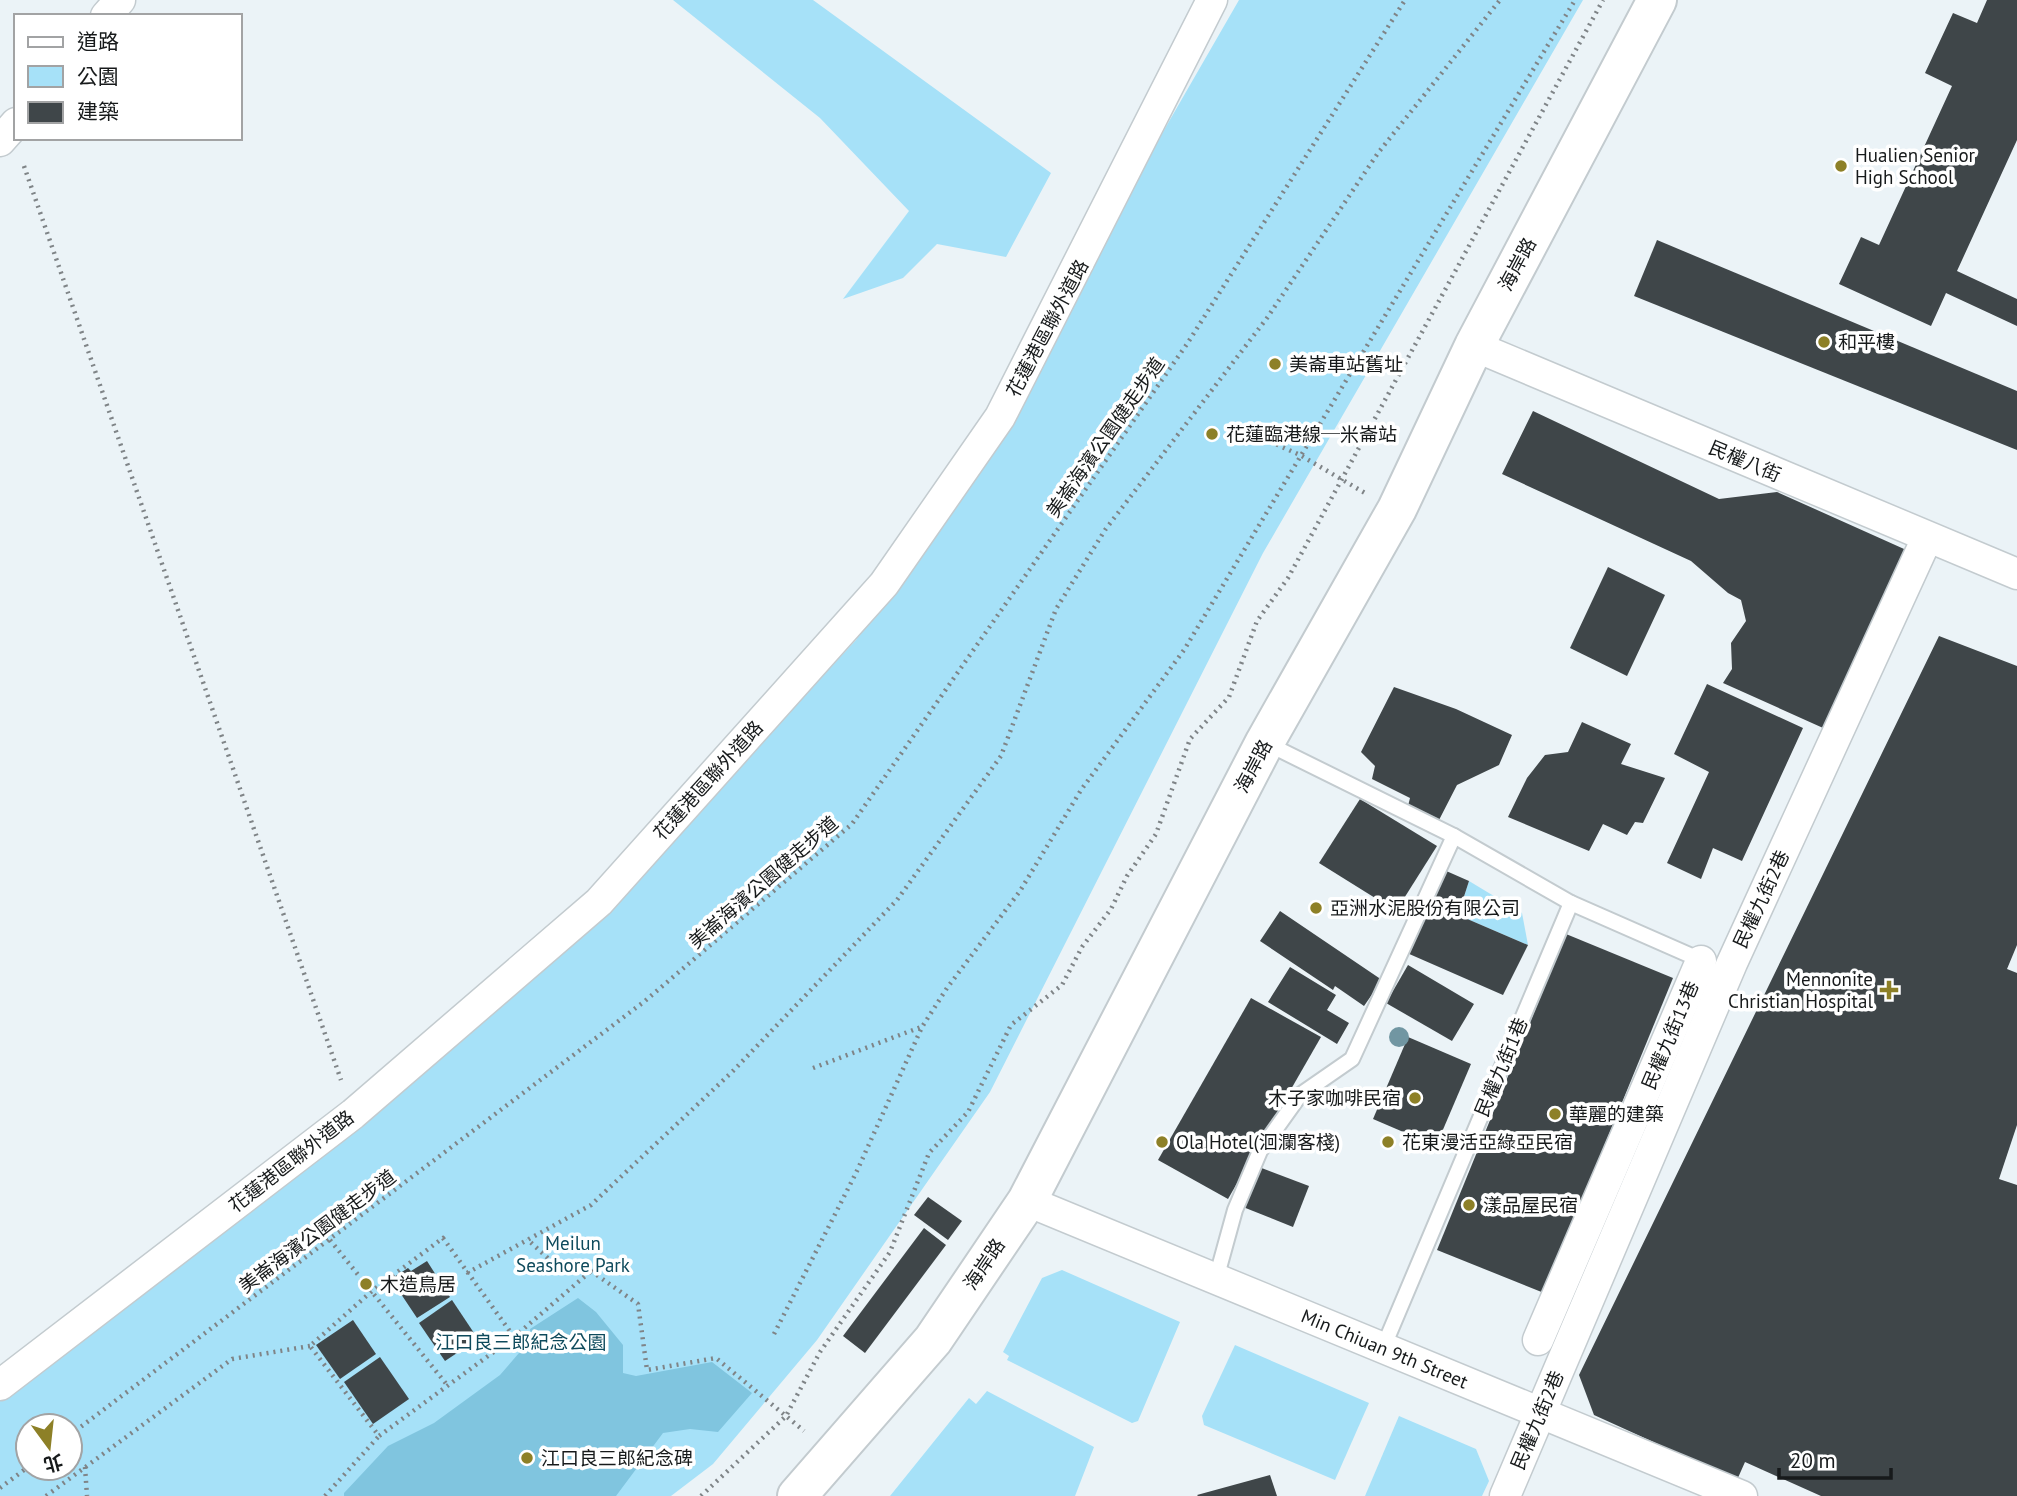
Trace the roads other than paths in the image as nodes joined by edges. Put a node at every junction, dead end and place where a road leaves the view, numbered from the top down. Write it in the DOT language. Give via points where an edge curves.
graph roads {
  1 [pos="120,0"];
  2 [pos="1212,0"];
  3 [pos="1657,0"];
  4 [pos="108,14"];
  5 [pos="1474,346"];
  6 [pos="1927,538"];
  7 [pos="2017,575"];
  8 [pos="1265,743"];
  9 [pos="1454,836"];
  10 [pos="1571,903"];
  11 [pos="1701,961"];
  12 [pos="1732,963"];
  13 [pos="1027,1201"];
  14 [pos="1216,1279"];
  15 [pos="1538,1340"];
  16 [pos="1383,1348"];
  17 [pos="0,1385"];
  18 [pos="1540,1412"];
  19 [pos="797,1496"];
  20 [pos="1505,1496"];
  21 [pos="1742,1496"];
  1 -- 4 [label="street"];
  2 -- 17 [label="street, 花蓮港區聯外道路" via="1000,417 884,584 599,902 353,1114"];
  3 -- 5 [label="main road, 海岸路"];
  5 -- 6 [label="street, 民權八街"];
  5 -- 8 [label="main road, 海岸路" via="1397,509"];
  6 -- 7 [label="street, 民權八街"];
  6 -- 12 [label="street, 民權九街2巷"];
  8 -- 9 [label="lane"];
  8 -- 13 [label="main road, 海岸路"];
  9 -- 10 [label="lane"];
  9 -- 14 [label="lane" via="1352,1059 1300,1095 1260,1151 1235,1210"];
  10 -- 11 [label="lane"];
  10 -- 16 [label="lane, 民權九街1巷"];
  11 -- 12 [label="lane"];
  11 -- 15 [label="street, 民權九街13巷"];
  12 -- 18 [label="street, 民權九街2巷"];
  13 -- 14 [label="street, Min Chiuan 9th Street"];
  13 -- 19 [label="main road, 海岸路" via="933,1340"];
  14 -- 16 [label="street, Min Chiuan 9th Street"];
  16 -- 18 [label="street, Min Chiuan 9th Street"];
  18 -- 20 [label="street, 民權九街2巷"];
  18 -- 21 [label="street, Min Chiuan 9th Street"];
}
